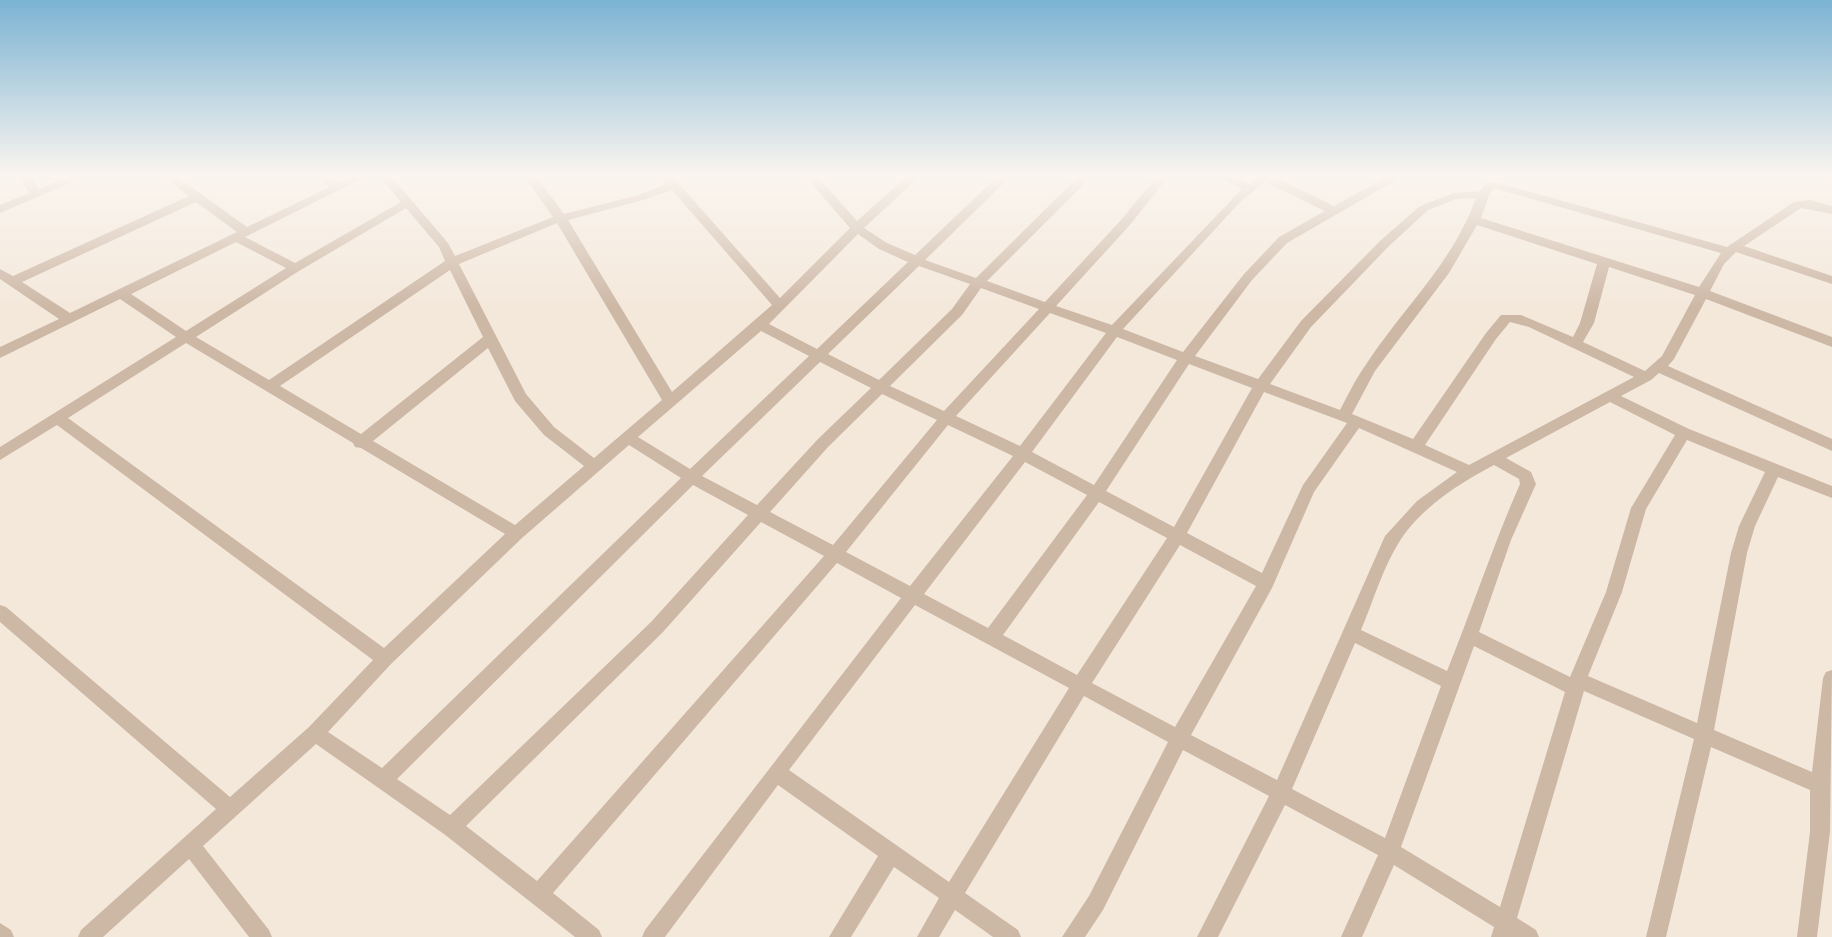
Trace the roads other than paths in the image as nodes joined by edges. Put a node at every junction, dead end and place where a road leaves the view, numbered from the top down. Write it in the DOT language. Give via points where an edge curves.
graph roads {
  1 [pos="561,219"];
  2 [pos="147,220"];
  3 [pos="224,220"];
  4 [pos="273,220"];
  5 [pos="378,220"];
  6 [pos="421,220"];
  7 [pos="558,220"];
  8 [pos="704,220"];
  9 [pos="850,220"];
  10 [pos="866,220"];
  11 [pos="960,220"];
  12 [pos="1042,220"];
  13 [pos="1128,220"];
  14 [pos="1218,220"];
  15 [pos="1319,220"];
  16 [pos="1411,220"];
  17 [pos="1474,220"];
  18 [pos="1622,220"];
  19 [pos="1775,220"];
  20 [pos="857,228"];
  21 [pos="242,235"];
  22 [pos="1731,249"];
  23 [pos="918,261"];
  24 [pos="1604,261"];
  25 [pos="453,262"];
  26 [pos="295,268"];
  27 [pos="0,273"];
  28 [pos="1832,280"];
  29 [pos="12,281"];
  30 [pos="978,283"];
  31 [pos="1703,293"];
  32 [pos="123,295"];
  33 [pos="780,306"];
  34 [pos="1046,307"];
  35 [pos="70,320"];
  36 [pos="760,325"];
  37 [pos="1114,331"];
  38 [pos="186,337"];
  39 [pos="489,340"];
  40 [pos="1832,342"];
  41 [pos="1575,345"];
  42 [pos="0,353"];
  43 [pos="820,355"];
  44 [pos="1185,359"];
  45 [pos="1652,372"];
  46 [pos="268,387"];
  47 [pos="880,387"];
  48 [pos="1260,387"];
  49 [pos="1611,397"];
  50 [pos="670,401"];
  51 [pos="946,417"];
  52 [pos="57,418"];
  53 [pos="1349,419"];
  54 [pos="1684,433"];
  55 [pos="629,438"];
  56 [pos="360,443"];
  57 [pos="1832,445"];
  58 [pos="1416,447"];
  59 [pos="0,454"];
  60 [pos="1023,454"];
  61 [pos="1494,458"];
  62 [pos="595,466"];
  63 [pos="1774,469"];
  64 [pos="1469,471"];
  65 [pos="691,477"];
  66 [pos="1832,492"];
  67 [pos="1097,493"];
  68 [pos="761,514"];
  69 [pos="516,533"];
  70 [pos="1178,535"];
  71 [pos="835,554"];
  72 [pos="1266,583"];
  73 [pos="914,597"];
  74 [pos="0,612"];
  75 [pos="1351,633"];
  76 [pos="1470,636"];
  77 [pos="990,639"];
  78 [pos="385,659"];
  79 [pos="1832,678"];
  80 [pos="1451,682"];
  81 [pos="1577,684"];
  82 [pos="1080,686"];
  83 [pos="315,733"];
  84 [pos="1702,735"];
  85 [pos="1179,738"];
  86 [pos="776,772"];
  87 [pos="383,780"];
  88 [pos="1820,785"];
  89 [pos="1281,793"];
  90 [pos="231,809"];
  91 [pos="451,827"];
  92 [pos="190,845"];
  93 [pos="1390,851"];
  94 [pos="892,852"];
  95 [pos="538,895"];
  96 [pos="954,895"];
  97 [pos="1503,930"];
  98 [pos="0,933"];
  99 [pos="4,937"];
  100 [pos="88,937"];
  101 [pos="262,937"];
  102 [pos="592,937"];
  103 [pos="652,937"];
  104 [pos="839,937"];
  105 [pos="927,937"];
  106 [pos="1011,937"];
  107 [pos="1072,937"];
  108 [pos="1207,937"];
  109 [pos="1350,937"];
  110 [pos="1529,937"];
  111 [pos="1656,937"];
  112 [pos="1808,937"];
  1 -- 50 [label="street"];
  2 -- 29 [label="street"];
  3 -- 21 [label="street"];
  4 -- 21 [label="street"];
  5 -- 26 [label="street"];
  6 -- 25 [label="street"];
  7 -- 25 [label="street"];
  8 -- 33 [label="street"];
  9 -- 20 [label="street"];
  10 -- 20 [label="street"];
  11 -- 23 [label="street"];
  12 -- 30 [label="street"];
  13 -- 34 [label="street"];
  14 -- 37 [label="street"];
  15 -- 44 [label="street" via="1283,240 1248,277"];
  16 -- 48 [label="street" via="1306,324"];
  17 -- 24 [label="street"];
  17 -- 53 [label="street" via="1445,270 1370,368"];
  18 -- 22 [label="street"];
  19 -- 22 [label="street"];
  20 -- 23 [label="street" via="883,246"];
  20 -- 33 [label="street"];
  21 -- 26 [label="street"];
  21 -- 32 [label="street"];
  22 -- 28 [label="street"];
  22 -- 31 [label="street" via="1719,262"];
  23 -- 30 [label="street"];
  23 -- 43 [label="street"];
  24 -- 31 [label="street"];
  24 -- 41 [label="street" via="1587,322"];
  25 -- 39 [label="street"];
  25 -- 46 [label="street"];
  26 -- 38 [label="street"];
  27 -- 29 [label="street"];
  29 -- 35 [label="street"];
  30 -- 34 [label="street"];
  30 -- 47 [label="street" via="957,312"];
  31 -- 40 [label="street"];
  31 -- 45 [label="street" via="1667,359"];
  32 -- 35 [label="street"];
  32 -- 38 [label="street"];
  33 -- 36 [label="street"];
  34 -- 37 [label="street"];
  34 -- 51 [label="street"];
  35 -- 42 [label="street"];
  36 -- 43 [label="street"];
  36 -- 50 [label="street"];
  37 -- 44 [label="street"];
  37 -- 60 [label="street"];
  38 -- 46 [label="street"];
  38 -- 52 [label="street"];
  39 -- 56 [label="street"];
  39 -- 62 [label="street" via="520,397 538,419"];
  41 -- 45 [label="street"];
  41 -- 58 [label="street" via="1522,320 1506,318"];
  43 -- 47 [label="street"];
  43 -- 65 [label="street"];
  44 -- 48 [label="street"];
  44 -- 67 [label="street"];
  45 -- 49 [label="street"];
  45 -- 57 [label="street"];
  46 -- 56 [label="street"];
  47 -- 51 [label="street"];
  47 -- 68 [label="street" via="823,442"];
  48 -- 53 [label="street"];
  48 -- 70 [label="street"];
  49 -- 54 [label="street"];
  49 -- 61 [label="street"];
  50 -- 55 [label="street"];
  51 -- 60 [label="street"];
  51 -- 71 [label="street"];
  52 -- 59 [label="street"];
  52 -- 78 [label="street"];
  53 -- 58 [label="street"];
  53 -- 72 [label="street" via="1308,489"];
  54 -- 63 [label="street"];
  54 -- 81 [label="street" via="1639,508 1614,592"];
  55 -- 62 [label="street"];
  55 -- 65 [label="street"];
  56 -- 69 [label="street"];
  58 -- 64 [label="street"];
  60 -- 67 [label="street"];
  60 -- 73 [label="street"];
  61 -- 64 [label="street"];
  61 -- 76 [label="street" via="1526,476 1528,484 1503,540"];
  62 -- 69 [label="street"];
  63 -- 66 [label="street"];
  63 -- 84 [label="street" via="1747,526"];
  64 -- 75 [label="street" via="1401,526"];
  65 -- 68 [label="street"];
  65 -- 87 [label="street"];
  67 -- 70 [label="street"];
  67 -- 77 [label="street"];
  68 -- 71 [label="street"];
  68 -- 91 [label="street" via="657,627"];
  69 -- 78 [label="street"];
  70 -- 72 [label="street"];
  70 -- 82 [label="street"];
  71 -- 73 [label="street"];
  71 -- 95 [label="street"];
  72 -- 85 [label="street"];
  73 -- 77 [label="street"];
  73 -- 86 [label="street"];
  74 -- 90 [label="street"];
  75 -- 80 [label="street"];
  75 -- 89 [label="street"];
  76 -- 80 [label="street"];
  76 -- 81 [label="street"];
  77 -- 82 [label="street"];
  78 -- 83 [label="street"];
  79 -- 88 [label="street"];
  80 -- 93 [label="street"];
  81 -- 84 [label="street"];
  81 -- 97 [label="street"];
  82 -- 85 [label="street"];
  82 -- 96 [label="street"];
  83 -- 87 [label="street"];
  83 -- 90 [label="street"];
  84 -- 88 [label="street"];
  84 -- 111 [label="street" via="1695,780"];
  85 -- 89 [label="street"];
  85 -- 107 [label="street" via="1096,903"];
  86 -- 94 [label="street"];
  86 -- 103 [label="street"];
  87 -- 91 [label="street"];
  88 -- 112 [label="street" via="1820,832"];
  89 -- 93 [label="street"];
  89 -- 108 [label="street"];
  90 -- 92 [label="street"];
  91 -- 95 [label="street"];
  92 -- 100 [label="street"];
  92 -- 101 [label="street"];
  93 -- 97 [label="street"];
  93 -- 109 [label="street"];
  94 -- 96 [label="street"];
  94 -- 104 [label="street"];
  95 -- 102 [label="street"];
  96 -- 105 [label="street"];
  96 -- 106 [label="street"];
  97 -- 110 [label="street"];
  98 -- 99 [label="street"];
}
